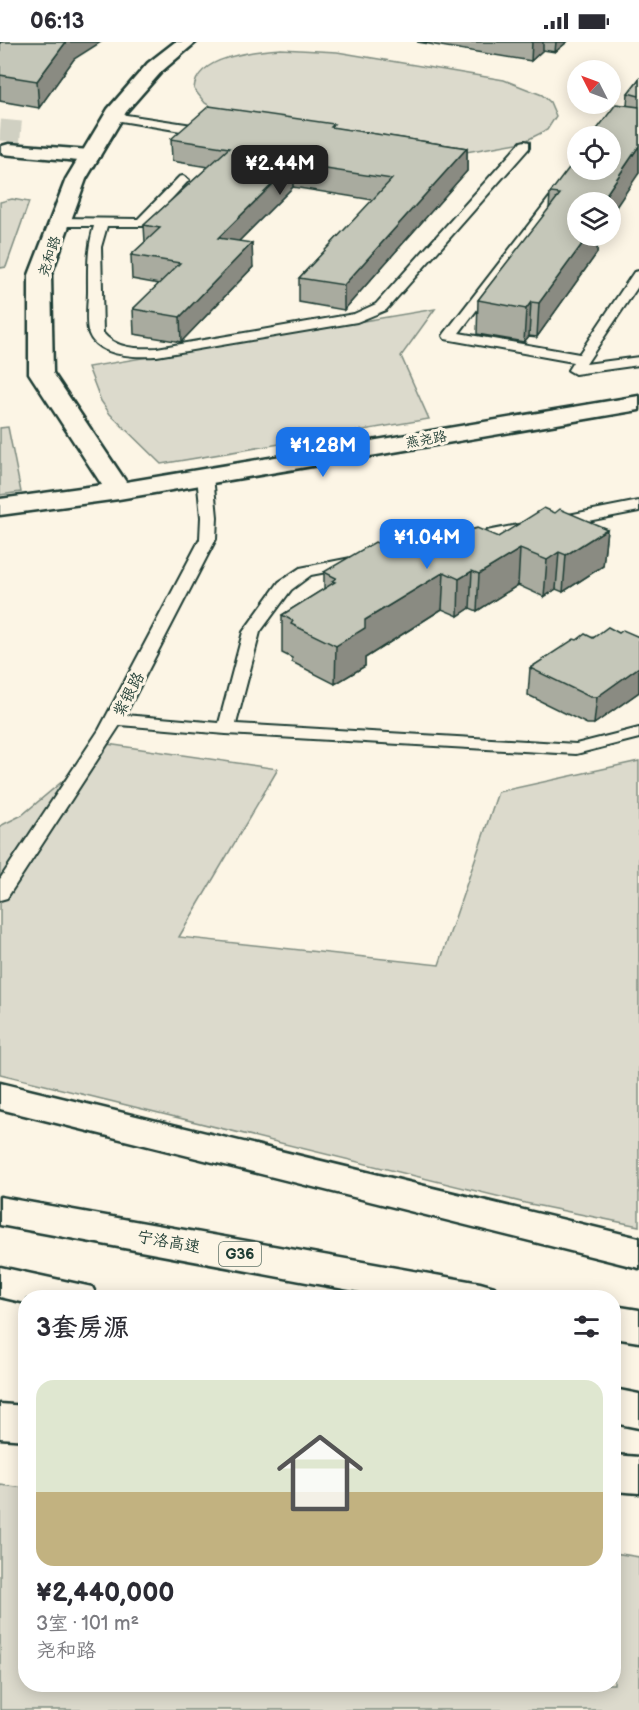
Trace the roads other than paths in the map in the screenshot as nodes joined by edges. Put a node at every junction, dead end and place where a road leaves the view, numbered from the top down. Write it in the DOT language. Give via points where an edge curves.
graph roads {
  1 [pos="187,42"];
  2 [pos="113,117"];
  3 [pos="199,130"];
  4 [pos="22,132"];
  5 [pos="56,134"];
  6 [pos="79,135"];
  7 [pos="525,145"];
  8 [pos="96,146"];
  9 [pos="9,150"];
  10 [pos="183,180"];
  11 [pos="570,180"];
  12 [pos="60,222"];
  13 [pos="102,223"];
  14 [pos="639,274"];
  15 [pos="582,359"];
  16 [pos="639,362"];
  17 [pos="639,403"];
  18 [pos="205,476"];
  19 [pos="119,491"];
  20 [pos="639,506"];
  21 [pos="0,507"];
  22 [pos="114,719"];
  23 [pos="226,729"];
  24 [pos="639,733"];
  25 [pos="0,894"];
  26 [pos="0,1096"];
  27 [pos="0,1211"];
  28 [pos="639,1253"];
  29 [pos="0,1282"];
  30 [pos="39,1290"];
  31 [pos="436,1290"];
  32 [pos="621,1323"];
  33 [pos="639,1326"];
  34 [pos="621,1407"];
  35 [pos="639,1411"];
  36 [pos="0,1422"];
  37 [pos="18,1423"];
  38 [pos="621,1474"];
  39 [pos="639,1475"];
  1 -- 2 [label="main road, 尧和路" via="155,67"];
  2 -- 3 [label="lane"];
  2 -- 8 [label="main road, 尧和路"];
  4 -- 5 [label="main road"];
  6 -- 8 [label="main road"];
  7 -- 13 [label="lane" via="381,307 357,318 157,352 138,353 105,344 96,333 94,285 94,248"];
  8 -- 9 [label="main road"];
  8 -- 12 [label="main road, 尧和路" via="76,179"];
  10 -- 13 [label="lane" via="141,223"];
  11 -- 15 [label="lane" via="450,336"];
  12 -- 13 [label="lane"];
  12 -- 19 [label="main road, 尧和路" via="40,275 41,373"];
  14 -- 15 [label="lane"];
  15 -- 16 [label="lane" via="575,369"];
  17 -- 18 [label="main road, 燕尧路"];
  18 -- 19 [label="main road, 燕尧路"];
  18 -- 22 [label="lane, 紫银路" via="208,539"];
  19 -- 21 [label="main road, 燕尧路"];
  20 -- 23 [label="lane" via="306,571 285,586 252,632"];
  22 -- 23 [label="lane"];
  22 -- 25 [label="lane, 紫银路"];
  23 -- 24 [label="lane" via="576,749"];
  26 -- 28 [label="main road"];
  27 -- 31 [label="main road, 宁洛高速 / G36"];
  29 -- 30 [label="main road"];
  32 -- 33 [label="main road"];
  34 -- 35 [label="main road"];
  36 -- 37 [label="main road"];
  38 -- 39 [label="main road"];
}
